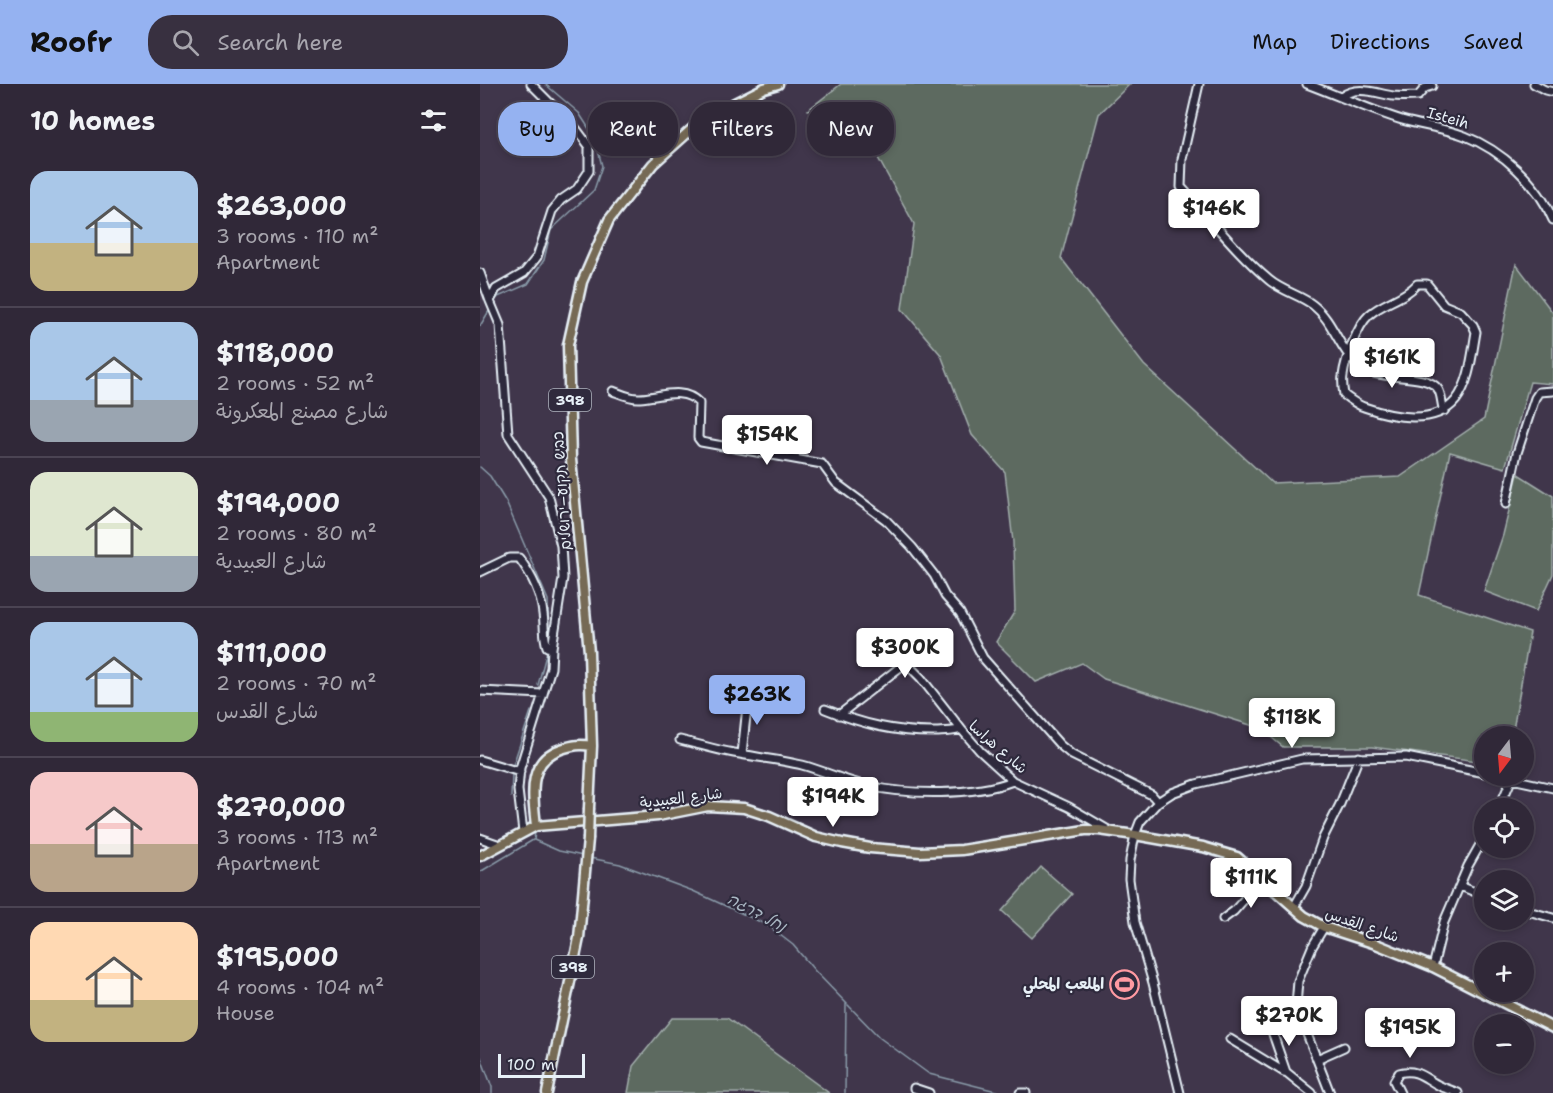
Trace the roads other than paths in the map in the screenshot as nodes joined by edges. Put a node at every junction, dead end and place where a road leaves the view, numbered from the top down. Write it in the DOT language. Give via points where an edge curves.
graph roads {
  1 [pos="531,84"];
  2 [pos="778,84"];
  3 [pos="1199,84"];
  4 [pos="1307,84"];
  5 [pos="1534,84"];
  6 [pos="1432,86"];
  7 [pos="1553,92"];
  8 [pos="1341,97"];
  9 [pos="1553,220"];
  10 [pos="480,273"];
  11 [pos="490,301"];
  12 [pos="1348,357"];
  13 [pos="613,391"];
  14 [pos="1553,391"];
  15 [pos="1444,411"];
  16 [pos="1506,504"];
  17 [pos="480,572"];
  18 [pos="552,648"];
  19 [pos="890,649"];
  20 [pos="904,664"];
  21 [pos="480,691"];
  22 [pos="543,694"];
  23 [pos="748,697"];
  24 [pos="825,709"];
  25 [pos="839,715"];
  26 [pos="961,729"];
  27 [pos="680,740"];
  28 [pos="592,746"];
  29 [pos="742,754"];
  30 [pos="1359,757"];
  31 [pos="480,760"];
  32 [pos="1474,770"];
  33 [pos="520,772"];
  34 [pos="1013,782"];
  35 [pos="1534,783"];
  36 [pos="1553,788"];
  37 [pos="1158,802"];
  38 [pos="536,826"];
  39 [pos="1110,831"];
  40 [pos="523,832"];
  41 [pos="1135,835"];
  42 [pos="480,838"];
  43 [pos="500,845"];
  44 [pos="480,856"];
  45 [pos="1474,858"];
  46 [pos="1262,879"];
  47 [pos="1460,886"];
  48 [pos="1474,892"];
  49 [pos="1294,907"];
  50 [pos="1534,913"];
  51 [pos="1553,918"];
  52 [pos="1223,919"];
  53 [pos="1324,927"];
  54 [pos="1433,967"];
  55 [pos="1263,1005"];
  56 [pos="1553,1028"];
  57 [pos="1230,1039"];
  58 [pos="1344,1047"];
  59 [pos="1317,1059"];
  60 [pos="1286,1072"];
  61 [pos="914,1088"];
  62 [pos="547,1093"];
  63 [pos="929,1093"];
  64 [pos="1020,1093"];
  65 [pos="1026,1093"];
  66 [pos="1180,1093"];
  67 [pos="1312,1093"];
  68 [pos="1330,1093"];
  69 [pos="1400,1093"];
  70 [pos="1458,1093"];
  1 -- 11 [label="street" via="589,146 589,171 577,189 552,211 537,257 524,273 496,289"];
  2 -- 28 [label="main road, כביש תקוע–ירושלים / 398" via="703,119 653,164 609,220 582,282 568,345 571,459 589,652"];
  3 -- 12 [label="street" via="1182,159 1181,187 1270,281 1314,306 1329,322"];
  4 -- 8 [label="street, Isteih"];
  5 -- 7 [label="street"];
  6 -- 8 [label="street" via="1418,96 1362,90 1348,91"];
  8 -- 9 [label="street, Isteih" via="1402,120 1465,136 1484,146 1515,168 1537,192"];
  10 -- 11 [label="street"];
  11 -- 18 [label="street" via="500,325 508,434 549,497 561,546 563,578"];
  12 -- 15 [label="street" via="1376,374 1408,377 1435,386"];
  12 -- 15 [label="street" via="1342,377 1344,395 1361,407 1399,416 1422,417"];
  12 -- 15 [label="street" via="1369,315 1410,293 1417,284 1427,284 1444,305 1461,312 1476,332 1466,380 1457,399"];
  13 -- 37 [label="street" via="638,398 689,396 699,403 701,442 822,464 836,483 886,520 912,547 960,613 983,658 1060,746 1152,795"];
  14 -- 16 [label="street" via="1539,392 1535,398"];
  17 -- 18 [label="street" via="509,558 519,558 537,590 543,613 543,637 547,647"];
  18 -- 22 [label="street"];
  19 -- 20 [label="street"];
  20 -- 25 [label="street"];
  20 -- 26 [label="street" via="921,678"];
  21 -- 22 [label="street"];
  22 -- 33 [label="street"];
  23 -- 29 [label="street"];
  24 -- 25 [label="street, شارع هراسا"];
  25 -- 26 [label="street, شارع هراسا" via="899,731"];
  26 -- 34 [label="street, شارع هراسا"];
  27 -- 29 [label="street"];
  28 -- 38 [label="main road" via="577,744 553,752 541,763 532,790"];
  28 -- 62 [label="main road, כביש תקוע–ירושלים / 398, bridge" via="579,938"];
  29 -- 34 [label="street" via="913,793"];
  30 -- 32 [label="street" via="1414,758"];
  30 -- 37 [label="street" via="1302,759 1221,777"];
  30 -- 49 [label="street"];
  31 -- 33 [label="street"];
  33 -- 40 [label="street"];
  34 -- 39 [label="street, شارع هراسا"];
  35 -- 36 [label="street"];
  37 -- 41 [label="street" via="1140,822"];
  38 -- 39 [label="main road, شارع العبيدية" via="730,806 769,816 816,837 870,848 920,852 962,850 1085,830"];
  38 -- 40 [label="main road, شارع العبيدية"];
  39 -- 41 [label="main road, شارع العبيدية"];
  40 -- 43 [label="main road, شارع العبيدية"];
  41 -- 46 [label="main road, شارع القدس" via="1237,857"];
  41 -- 66 [label="street" via="1129,879 1135,922"];
  42 -- 43 [label="street"];
  43 -- 44 [label="main road, شارع العبيدية"];
  45 -- 47 [label="street"];
  46 -- 49 [label="main road, شارع القدس"];
  46 -- 52 [label="street"];
  47 -- 48 [label="street"];
  47 -- 54 [label="street" via="1444,922"];
  49 -- 53 [label="main road, شارع القدس"];
  50 -- 51 [label="street"];
  53 -- 54 [label="main road, شارع القدس"];
  53 -- 59 [label="street" via="1296,991 1296,1006"];
  54 -- 56 [label="main road, شارع القدس"];
  55 -- 60 [label="street"];
  57 -- 60 [label="street"];
  58 -- 59 [label="street"];
  59 -- 68 [label="street"];
  60 -- 67 [label="street"];
  61 -- 63 [label="street"];
  64 -- 65 [label="street"];
  69 -- 70 [label="street" via="1394,1081 1399,1073 1408,1071"];
}
